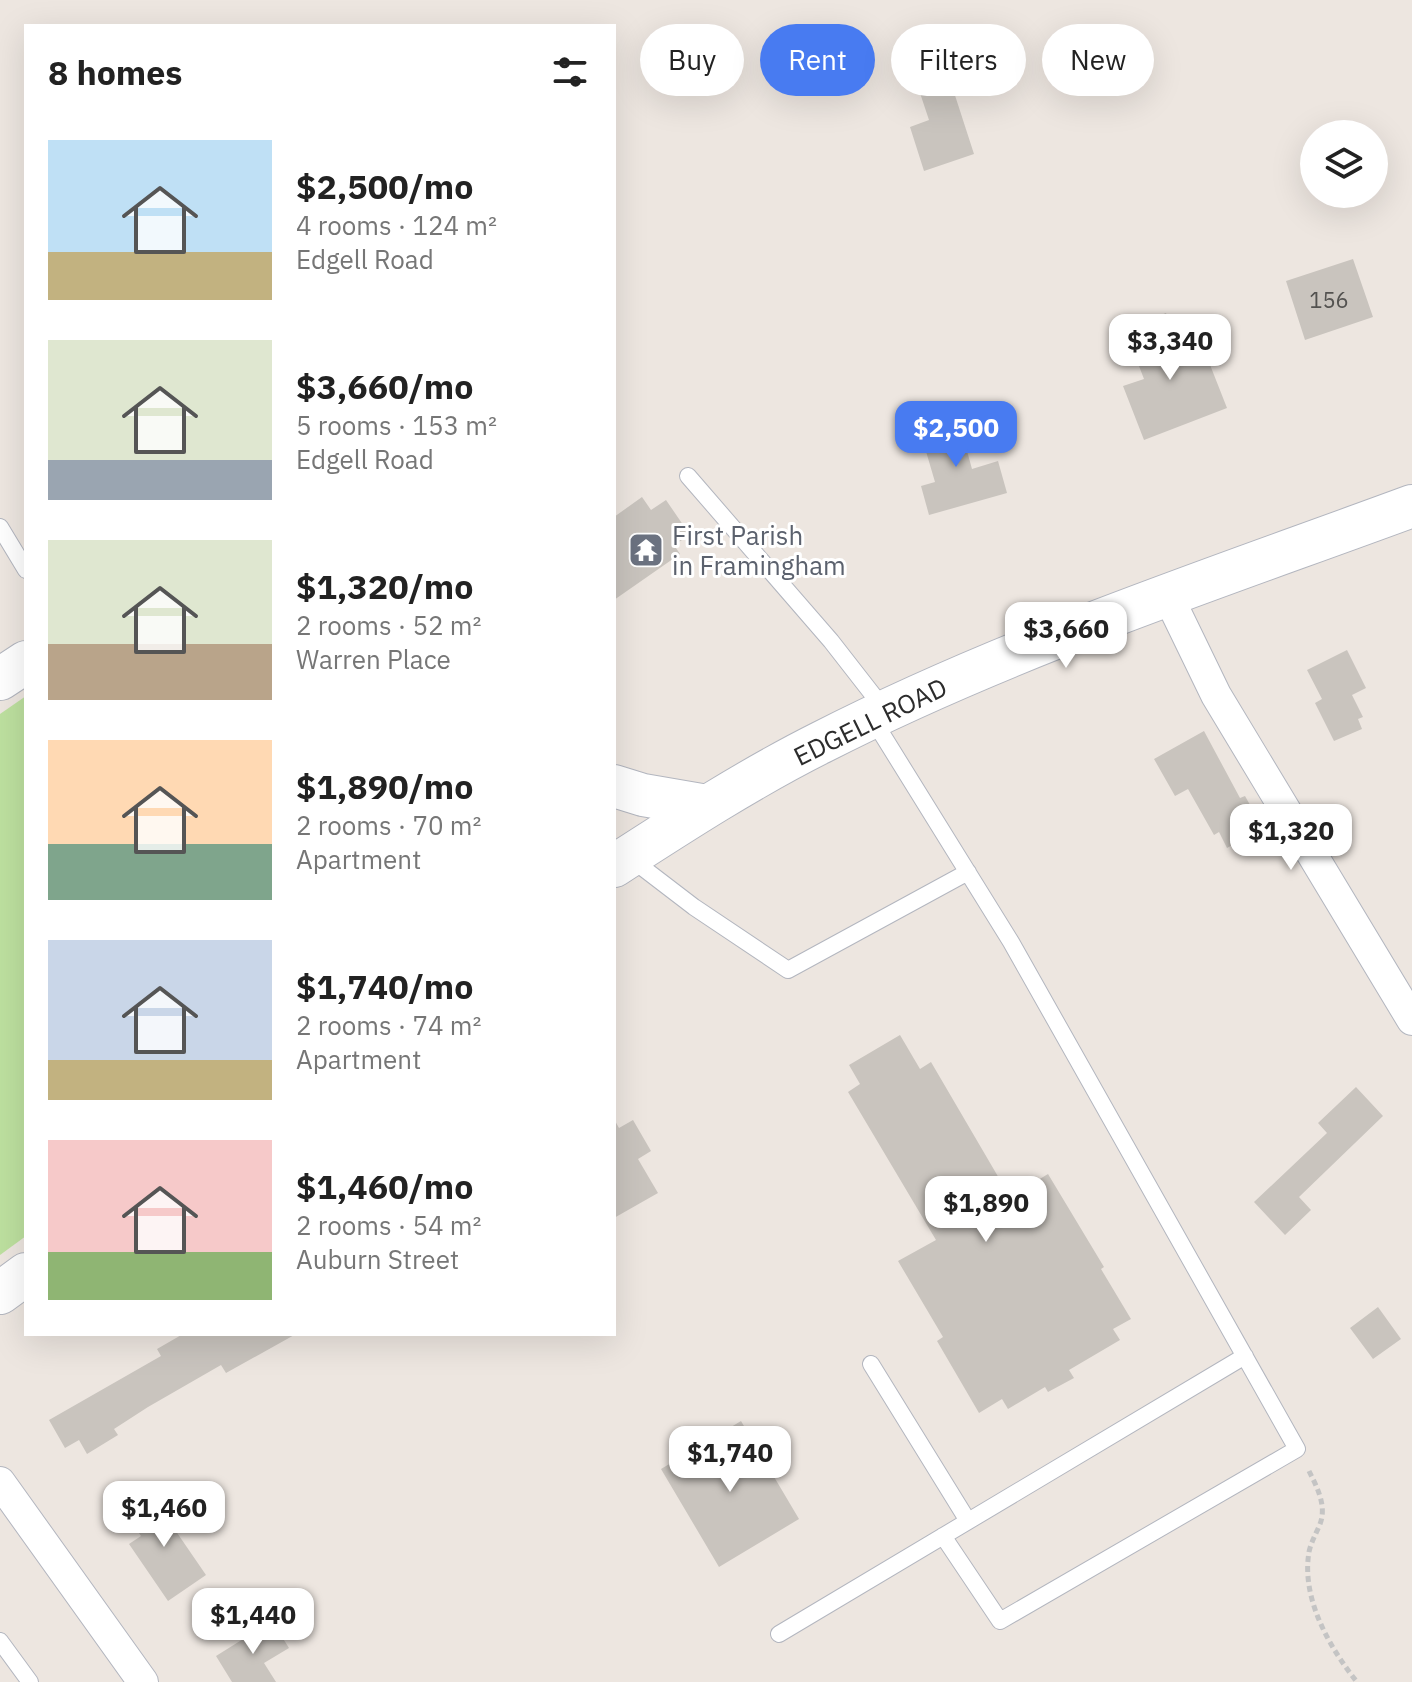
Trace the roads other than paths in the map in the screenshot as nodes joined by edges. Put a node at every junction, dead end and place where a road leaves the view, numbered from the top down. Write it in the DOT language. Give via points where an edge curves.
graph roads {
  1 [pos="688,476"];
  2 [pos="1412,506"];
  3 [pos="0,527"];
  4 [pos="24,567"];
  5 [pos="1168,596"];
  6 [pos="24,663"];
  7 [pos="0,679"];
  8 [pos="878,714"];
  9 [pos="616,787"];
  10 [pos="707,806"];
  11 [pos="621,862"];
  12 [pos="968,872"];
  13 [pos="1412,1020"];
  14 [pos="24,1275"];
  15 [pos="0,1293"];
  16 [pos="1245,1356"];
  17 [pos="871,1364"];
  18 [pos="0,1482"];
  19 [pos="968,1521"];
  20 [pos="943,1536"];
  21 [pos="779,1634"];
  22 [pos="0,1641"];
  23 [pos="135,1679"];
  24 [pos="30,1682"];
  1 -- 8 [label="lane" via="831,641"];
  2 -- 5 [label="main road, EDGELL ROAD"];
  3 -- 4 [label="lane"];
  5 -- 8 [label="main road, EDGELL ROAD"];
  5 -- 13 [label="street" via="1216,695"];
  6 -- 7 [label="main road"];
  8 -- 10 [label="main road, EDGELL ROAD"];
  8 -- 12 [label="lane"];
  9 -- 10 [label="main road"];
  10 -- 11 [label="main road, EDGELL ROAD"];
  11 -- 12 [label="lane" via="788,970"];
  12 -- 16 [label="lane"];
  14 -- 15 [label="main road"];
  16 -- 19 [label="lane"];
  16 -- 20 [label="lane" via="1297,1449 1000,1621"];
  17 -- 19 [label="lane"];
  18 -- 23 [label="street"];
  19 -- 20 [label="lane"];
  20 -- 21 [label="lane"];
  22 -- 24 [label="lane"];
}
